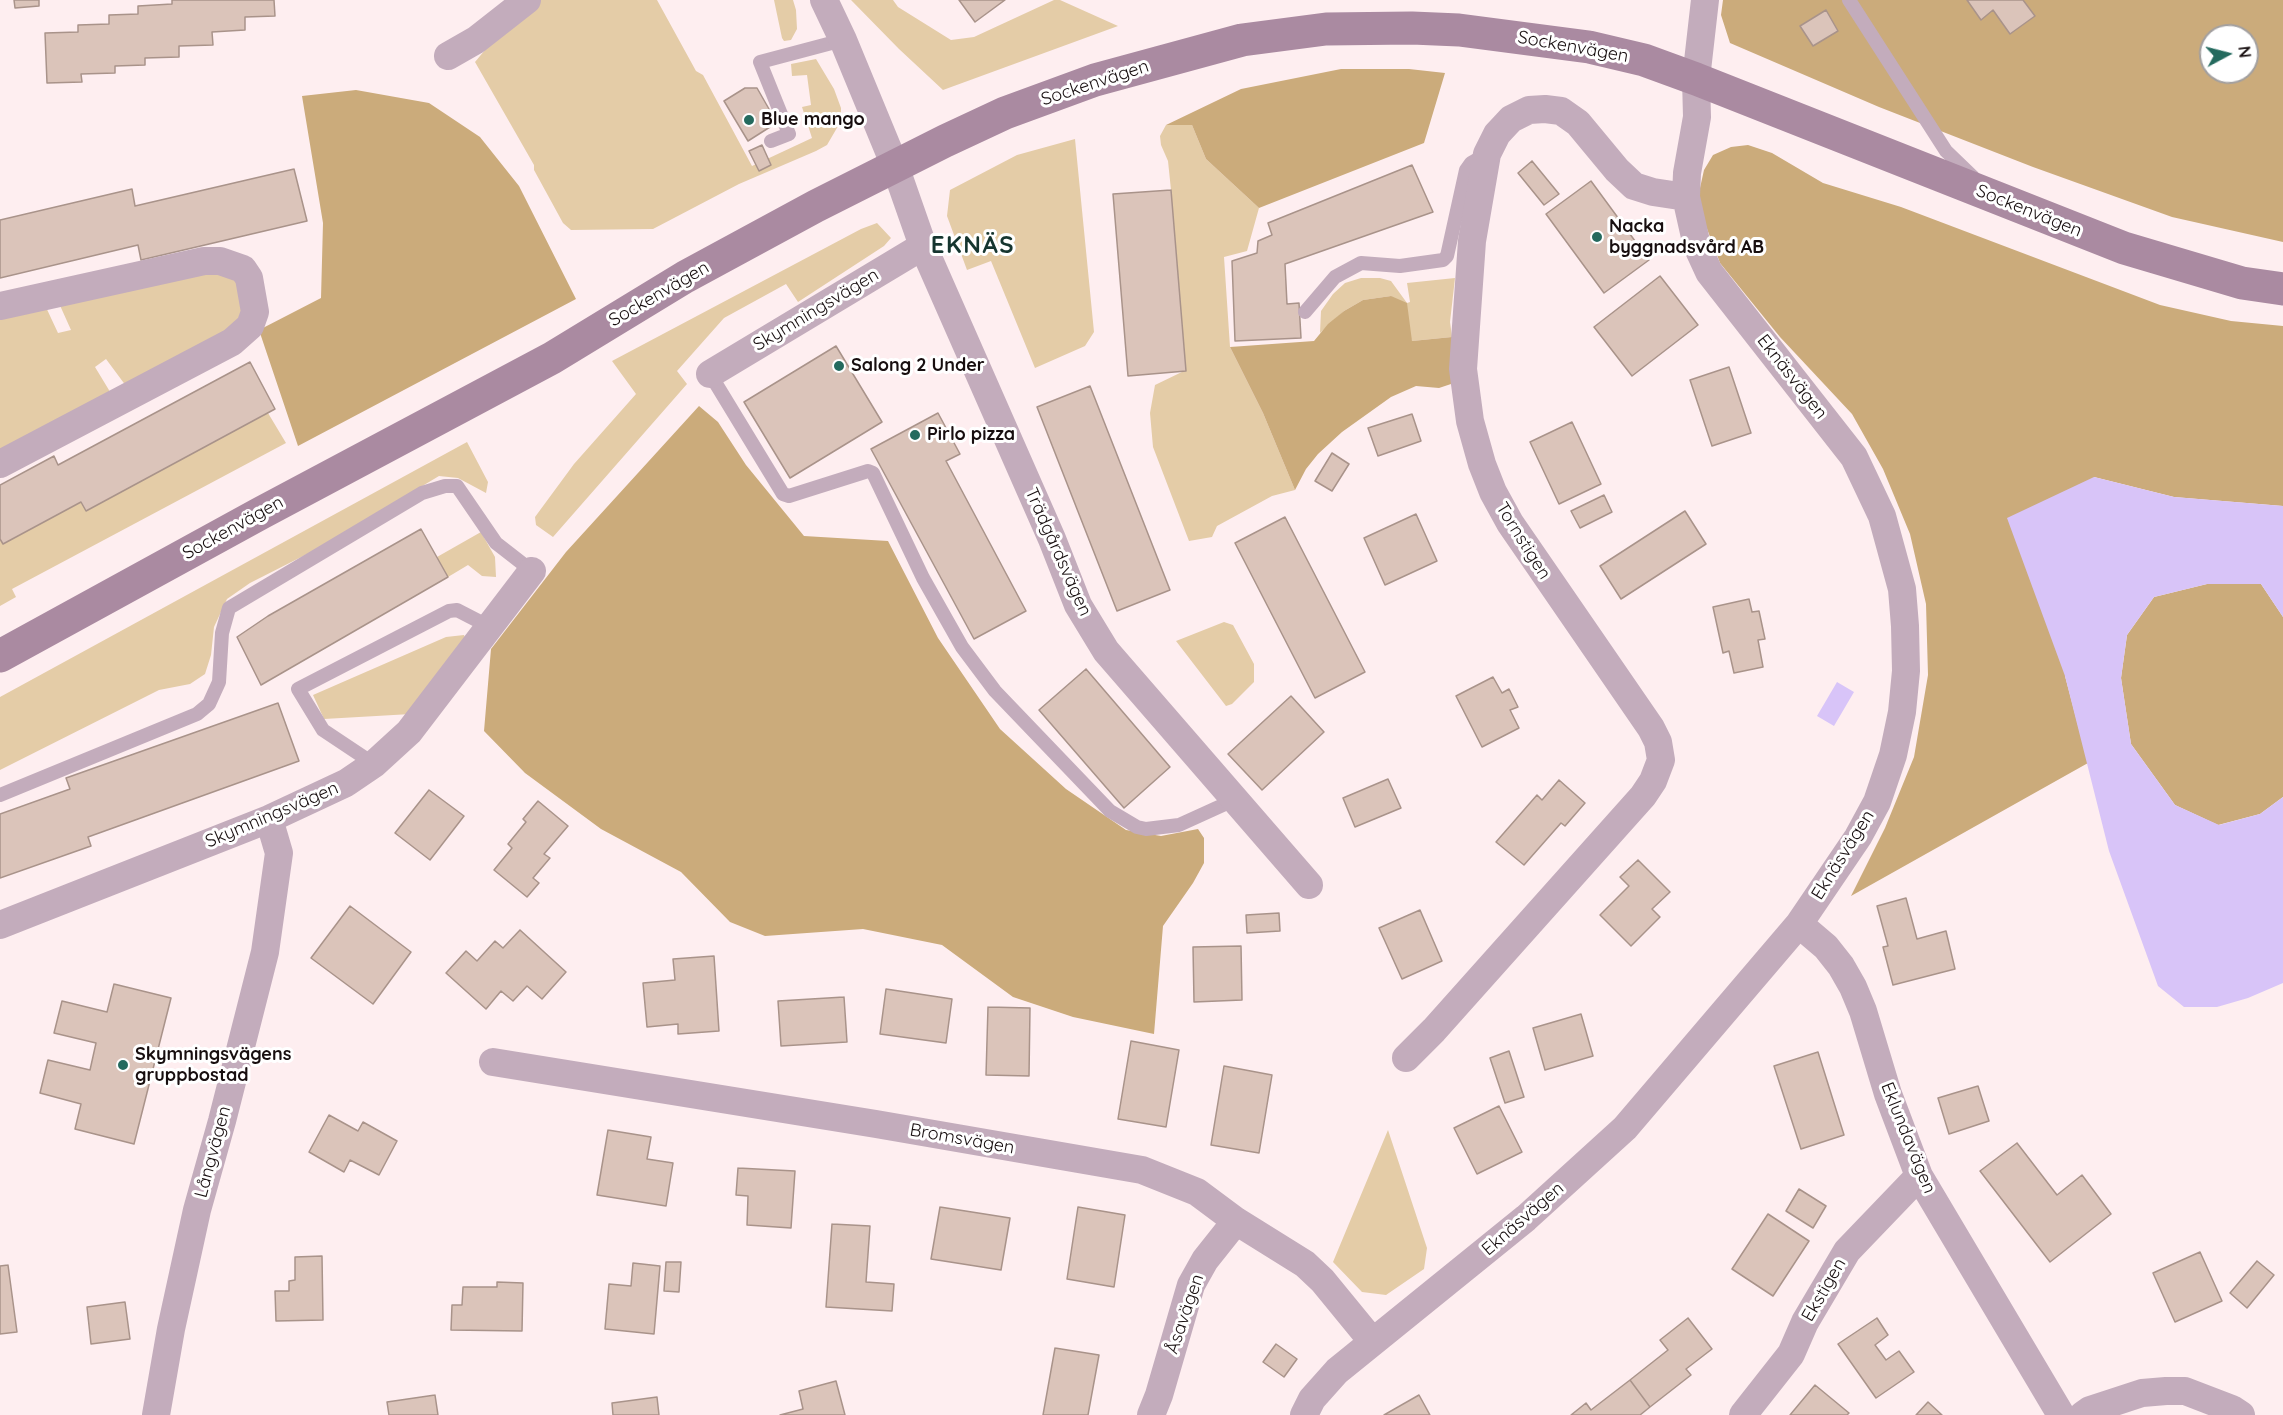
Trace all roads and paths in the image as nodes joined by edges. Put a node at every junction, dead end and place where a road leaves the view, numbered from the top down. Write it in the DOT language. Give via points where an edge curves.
graph roads {
  1 [pos="527,0"];
  2 [pos="824,0"];
  3 [pos="1705,0"];
  4 [pos="1849,0"];
  5 [pos="843,40"];
  6 [pos="448,56"];
  7 [pos="1696,79"];
  8 [pos="771,141"];
  9 [pos="1487,154"];
  10 [pos="895,166"];
  11 [pos="1992,195"];
  12 [pos="1686,197"];
  13 [pos="923,246"];
  14 [pos="2283,289"];
  15 [pos="0,306"];
  16 [pos="1305,312"];
  17 [pos="710,374"];
  18 [pos="0,464"];
  19 [pos="532,571"];
  20 [pos="490,627"];
  21 [pos="0,656"];
  22 [pos="374,764"];
  23 [pos="0,795"];
  24 [pos="1234,800"];
  25 [pos="269,819"];
  26 [pos="1308,885"];
  27 [pos="1799,924"];
  28 [pos="0,925"];
  29 [pos="1406,1058"];
  30 [pos="493,1062"];
  31 [pos="1919,1176"];
  32 [pos="1236,1221"];
  33 [pos="1372,1342"];
  34 [pos="156,1415"];
  35 [pos="1150,1415"];
  36 [pos="1304,1415"];
  37 [pos="1743,1415"];
  38 [pos="2061,1415"];
  39 [pos="2083,1415"];
  40 [pos="2241,1415"];
  1 -- 6 [label="street" via="476,40"];
  2 -- 5 [label="street, Trädgårdsvägen"];
  3 -- 7 [label="street, Eknäsvägen"];
  4 -- 11 [label="lane" via="1946,152"];
  5 -- 8 [label="lane" via="760,62 789,134"];
  5 -- 10 [label="street, Trädgårdsvägen"];
  7 -- 10 [label="street, Sockenvägen" via="1644,60 1589,47 1459,30 1326,29 1242,40 1095,80 1005,113"];
  7 -- 11 [label="street, Sockenvägen"];
  7 -- 12 [label="street, Eknäsvägen" via="1697,117"];
  9 -- 12 [label="street, Tornstigen" via="1497,134 1511,119 1529,110 1561,111 1578,123 1634,186"];
  9 -- 16 [label="lane" via="1466,170 1443,260 1400,266 1361,263 1335,277"];
  9 -- 29 [label="street, Tornstigen" via="1472,241 1464,369 1470,421 1482,464 1510,523 1651,728 1660,760 1643,796"];
  10 -- 13 [label="street, Trädgårdsvägen"];
  10 -- 21 [label="street, Sockenvägen" via="685,277 552,358"];
  11 -- 14 [label="street, Sockenvägen" via="2124,248 2242,283"];
  12 -- 27 [label="street, Eknäsvägen" via="1697,246 1709,272 1854,457 1882,516 1902,589 1906,671 1893,755 1877,802 1858,837"];
  13 -- 17 [label="street, Skymningsvägen"];
  13 -- 24 [label="street, Trädgårdsvägen" via="1078,605 1106,651"];
  15 -- 18 [label="street" via="204,261 220,261 243,269 255,303 250,326 232,342"];
  17 -- 24 [label="lane" via="783,494 789,496 868,471 873,473 962,647 994,691 1110,811 1146,829 1188,822"];
  19 -- 20 [label="street, Skymningsvägen"];
  19 -- 23 [label="lane" via="496,543 457,486 422,493 229,608 222,633 219,682 209,704 197,714"];
  20 -- 22 [label="street, Skymningsvägen" via="409,732"];
  20 -- 22 [label="lane" via="457,610 449,611 298,689 323,730"];
  22 -- 25 [label="street, Skymningsvägen" via="346,783"];
  24 -- 26 [label="street, Trädgårdsvägen"];
  25 -- 28 [label="street, Skymningsvägen"];
  25 -- 34 [label="street, Långvägen" via="279,853 265,952 197,1210"];
  27 -- 31 [label="street, Eklundavägen" via="1826,947 1853,987"];
  27 -- 33 [label="street, Eknäsvägen" via="1625,1128 1526,1218"];
  30 -- 32 [label="street, Bromsvägen" via="1142,1170 1197,1192"];
  31 -- 37 [label="street, Ekstigen" via="1847,1251 1791,1354"];
  31 -- 38 [label="street, Eklundavägen"];
  32 -- 33 [label="street, Bromsvägen" via="1305,1264"];
  32 -- 35 [label="street, Åsavägen" via="1204,1260 1191,1285"];
  33 -- 36 [label="street, Eknäsvägen" via="1337,1371 1312,1399"];
  39 -- 40 [label="street" via="2134,1395 2166,1391 2185,1391"];
}
